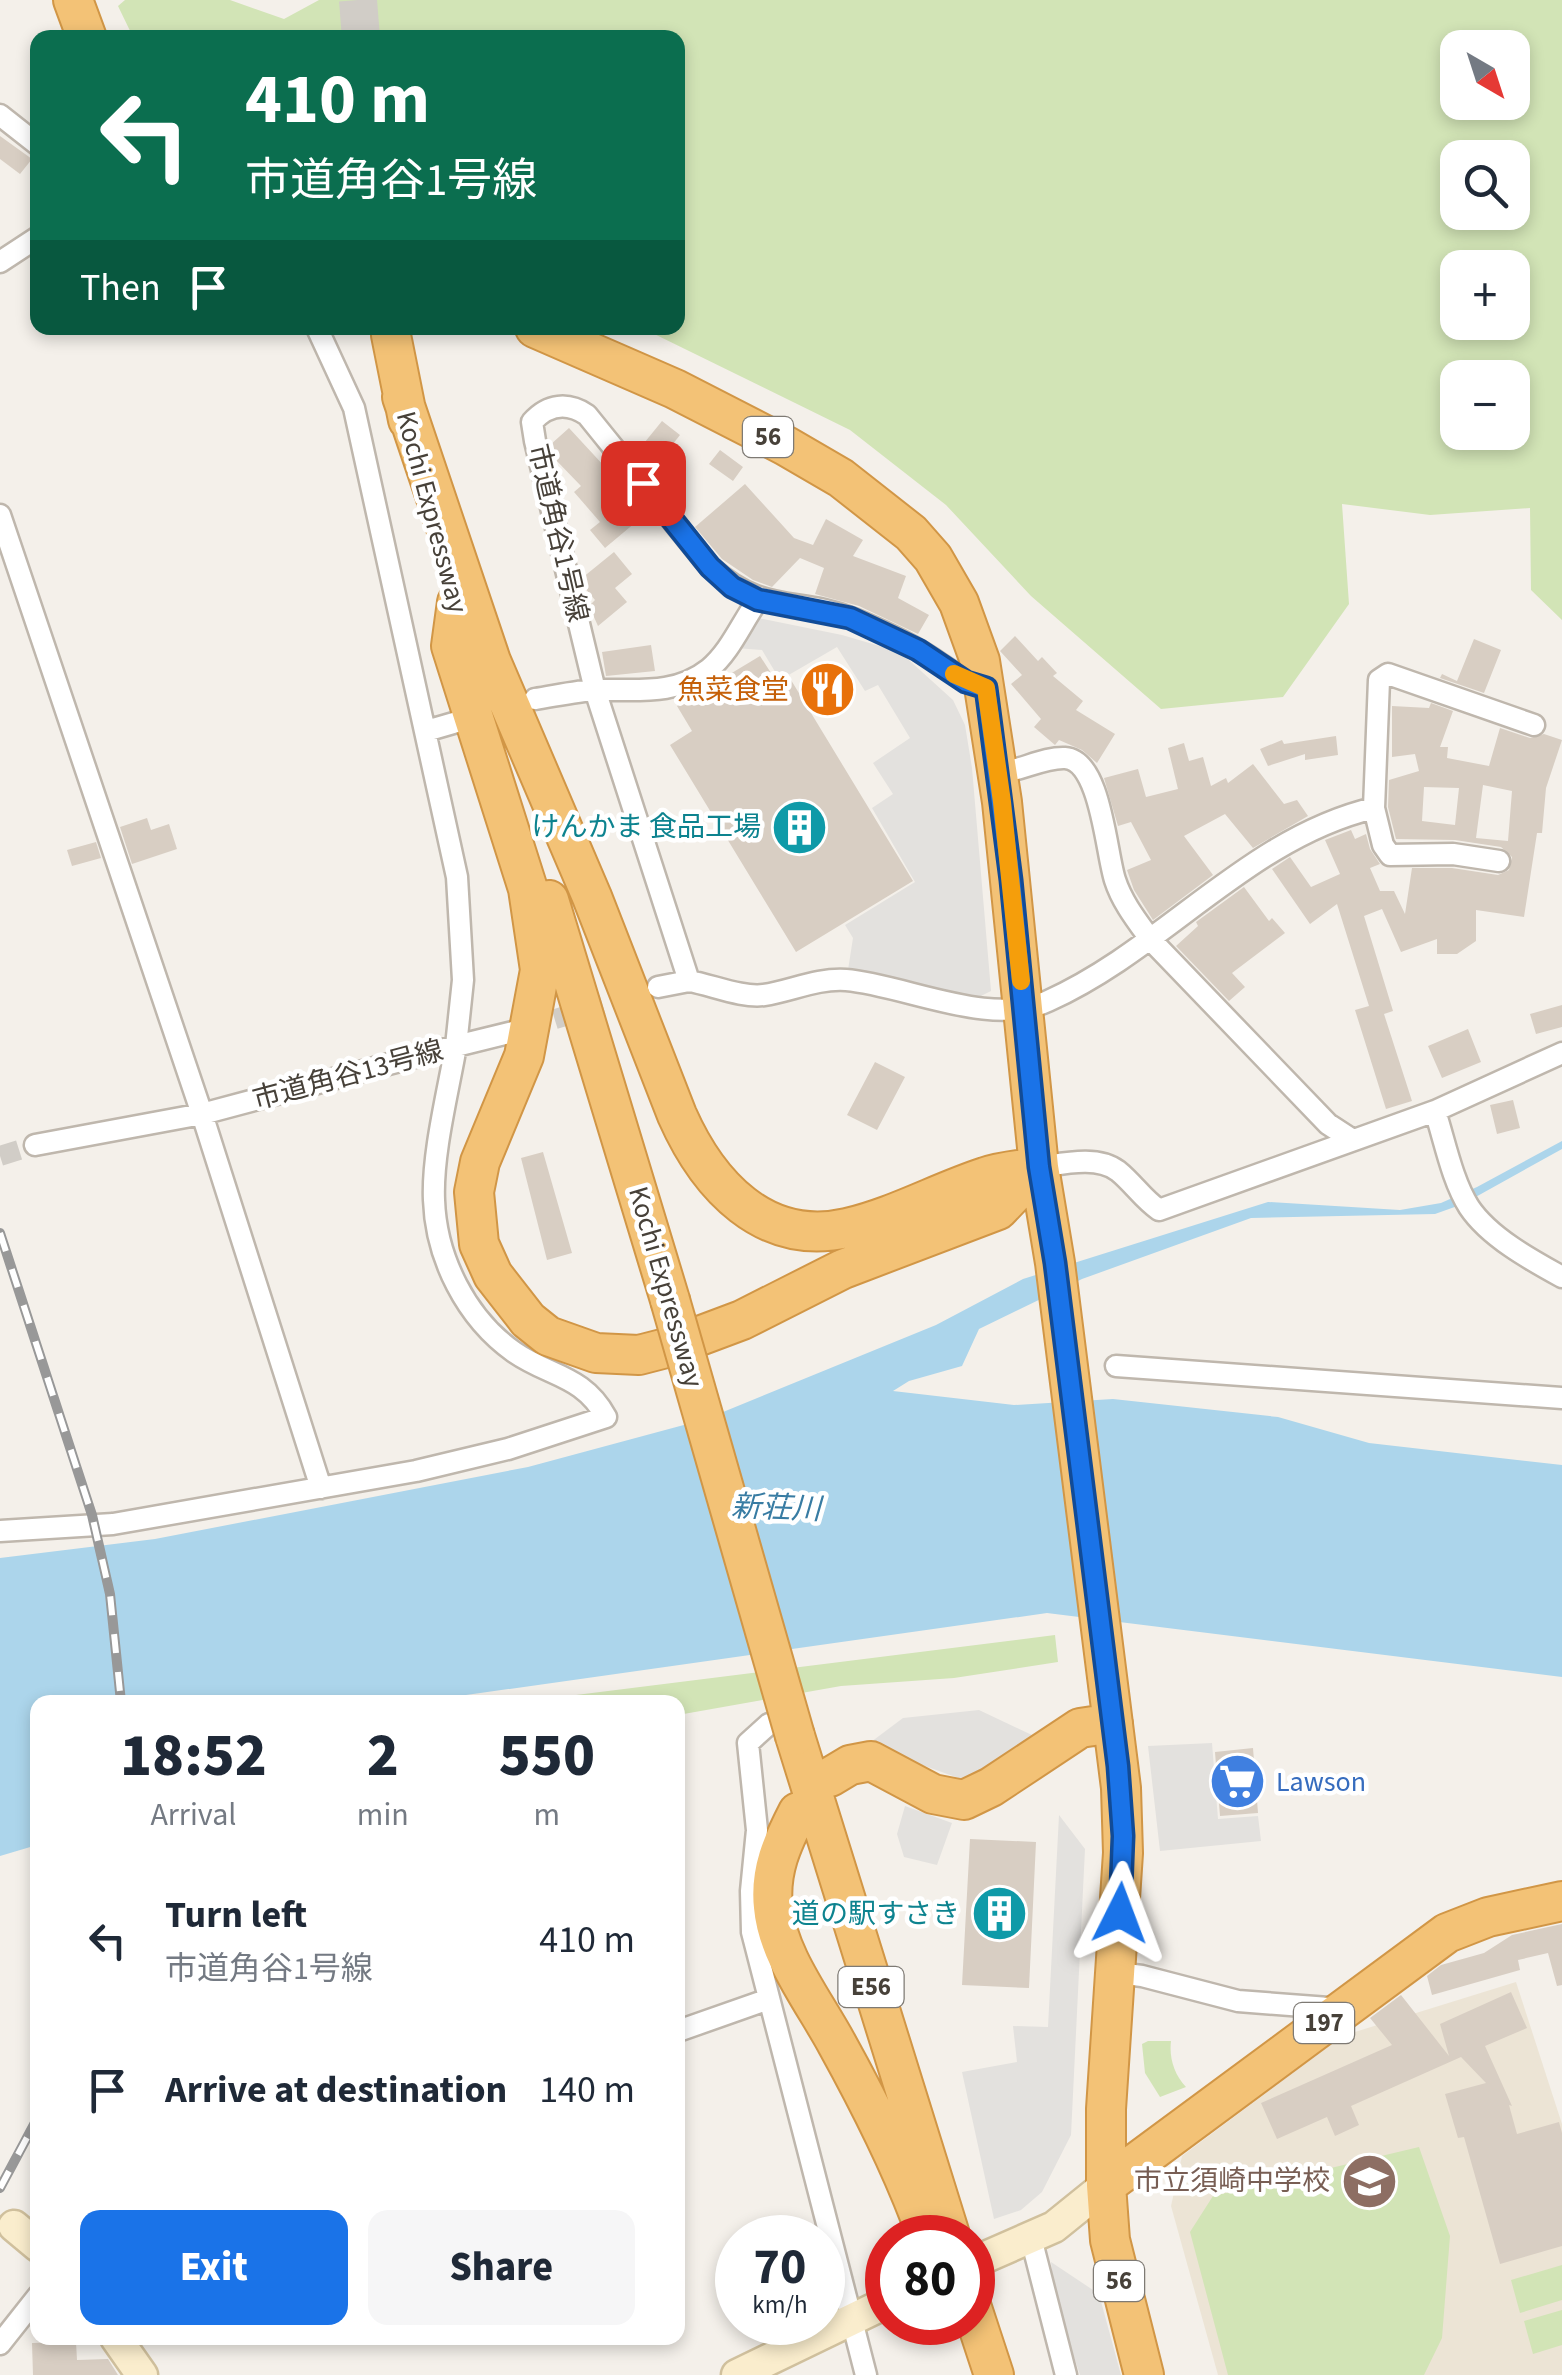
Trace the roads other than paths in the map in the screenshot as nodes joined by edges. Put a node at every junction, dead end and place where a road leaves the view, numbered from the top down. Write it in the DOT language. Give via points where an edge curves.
graph roads {
  1 [pos="73,0"];
  2 [pos="84,30"];
  3 [pos="0,115"];
  4 [pos="30,139"];
  5 [pos="30,242"];
  6 [pos="0,262"];
  7 [pos="319,335"];
  8 [pos="391,335"];
  9 [pos="550,335"];
  10 [pos="402,398"];
  11 [pos="0,515"];
  12 [pos="758,600"];
  13 [pos="456,602"];
  14 [pos="986,688"];
  15 [pos="595,690"];
  16 [pos="535,699"];
  17 [pos="457,722"];
  18 [pos="1534,725"];
  19 [pos="426,731"];
  20 [pos="998,773"];
  21 [pos="1374,808"];
  22 [pos="1499,861"];
  23 [pos="1150,939"];
  24 [pos="690,980"];
  25 [pos="658,987"];
  26 [pos="1024,1008"];
  27 [pos="517,1031"];
  28 [pos="456,1046"];
  29 [pos="1562,1053"];
  30 [pos="1435,1111"];
  31 [pos="202,1114"];
  32 [pos="1351,1139"];
  33 [pos="35,1146"];
  34 [pos="1039,1167"];
  35 [pos="1562,1277"];
  36 [pos="1116,1366"];
  37 [pos="1562,1398"];
  38 [pos="320,1488"];
  39 [pos="0,1531"];
  40 [pos="1112,1722"];
  41 [pos="782,1730"];
  42 [pos="830,1777"];
  43 [pos="798,1812"];
  44 [pos="1562,1901"];
  45 [pos="1118,1973"];
  46 [pos="769,1999"];
  47 [pos="1344,2009"];
  48 [pos="685,2029"];
  49 [pos="1109,2080"];
  50 [pos="1232,2090"];
  51 [pos="1106,2186"];
  52 [pos="920,2215"];
  53 [pos="943,2215"];
  54 [pos="1031,2238"];
  55 [pos="995,2254"];
  56 [pos="30,2306"];
  57 [pos="865,2313"];
  58 [pos="852,2319"];
  59 [pos="0,2344"];
  60 [pos="121,2345"];
  61 [pos="974,2345"];
  62 [pos="979,2345"];
  63 [pos="142,2375"];
  64 [pos="737,2375"];
  65 [pos="866,2375"];
  66 [pos="981,2375"];
  67 [pos="994,2375"];
  68 [pos="1066,2375"];
  69 [pos="1144,2375"];
  1 -- 2 [label="highway"];
  3 -- 4 [label="street"];
  5 -- 6 [label="street"];
  7 -- 19 [label="street" via="354,408"];
  8 -- 10 [label="highway, Kochi Expressway / E56"];
  9 -- 14 [label="highway, 56" via="786,446 888,513 933,558 954,594"];
  10 -- 13 [label="highway, Kochi Expressway / E56"];
  10 -- 34 [label="highway" via="491,662 683,1128 719,1185 761,1219 793,1230 828,1231 989,1175"];
  11 -- 31 [label="street"];
  12 -- 14 [label="street, 市道角谷1号線" via="850,618"];
  12 -- 15 [label="street" via="723,654 689,682 652,692"];
  12 -- 15 [label="street, 市道角谷1号線" via="710,567 587,415 575,407 542,411 532,422 535,441"];
  13 -- 34 [label="highway" via="451,646 528,889 538,954 536,1006 524,1056 474,1192 478,1244 492,1275 528,1320 548,1336 596,1353 639,1355 670,1346 998,1210"];
  13 -- 41 [label="highway, Kochi Expressway / E56, bridge" via="670,1300"];
  14 -- 20 [label="highway, 56"];
  15 -- 16 [label="street"];
  15 -- 24 [label="street, 市道角谷1号線"];
  17 -- 19 [label="street"];
  18 -- 21 [label="street" via="1388,674 1380,680"];
  19 -- 28 [label="street" via="457,877 463,980"];
  20 -- 23 [label="street" via="1061,758 1087,772 1115,881"];
  20 -- 26 [label="highway, 56"];
  21 -- 22 [label="street" via="1390,854"];
  21 -- 23 [label="street" via="1298,836"];
  23 -- 26 [label="street" via="1088,981"];
  23 -- 32 [label="street" via="1328,1124"];
  24 -- 25 [label="street"];
  24 -- 26 [label="street" via="760,996 846,980 936,1001"];
  26 -- 34 [label="highway, 56"];
  27 -- 28 [label="street"];
  28 -- 31 [label="street, 市道角谷13号線"];
  28 -- 38 [label="street, 市道角谷13号線" via="434,1199 453,1278 497,1340 578,1383 606,1417 508,1449"];
  29 -- 30 [label="street"];
  30 -- 32 [label="street"];
  30 -- 35 [label="street" via="1470,1208"];
  31 -- 33 [label="street, 市道角谷13号線"];
  31 -- 38 [label="street"];
  32 -- 34 [label="street" via="1159,1210 1105,1164"];
  34 -- 40 [label="highway, 56"];
  36 -- 37 [label="street"];
  38 -- 39 [label="street" via="113,1524"];
  40 -- 42 [label="highway" via="1080,1728 964,1800 933,1794 871,1761"];
  40 -- 45 [label="highway, 56" via="1123,1836"];
  41 -- 46 [label="street" via="748,1743 757,1830 752,1932"];
  41 -- 53 [label="highway, Kochi Expressway / E56"];
  43 -- 52 [label="highway" via="774,1871 773,1912"];
  44 -- 47 [label="highway, 197" via="1447,1933"];
  45 -- 47 [label="street" via="1238,2001"];
  45 -- 49 [label="highway, 56"];
  46 -- 48 [label="street"];
  46 -- 58 [label="street"];
  47 -- 50 [label="highway, 197"];
  49 -- 50 [label="highway" via="1129,2119 1154,2126 1180,2120"];
  49 -- 51 [label="highway, 56"];
  50 -- 51 [label="highway, 197"];
  51 -- 54 [label="main road"];
  51 -- 69 [label="highway, 56" via="1113,2257"];
  54 -- 55 [label="main road"];
  54 -- 68 [label="street"];
  56 -- 59 [label="street"];
  57 -- 58 [label="main road"];
  58 -- 64 [label="main road"];
  58 -- 65 [label="street"];
  60 -- 63 [label="main road"];
  61 -- 66 [label="highway"];
  62 -- 67 [label="highway"];
}
